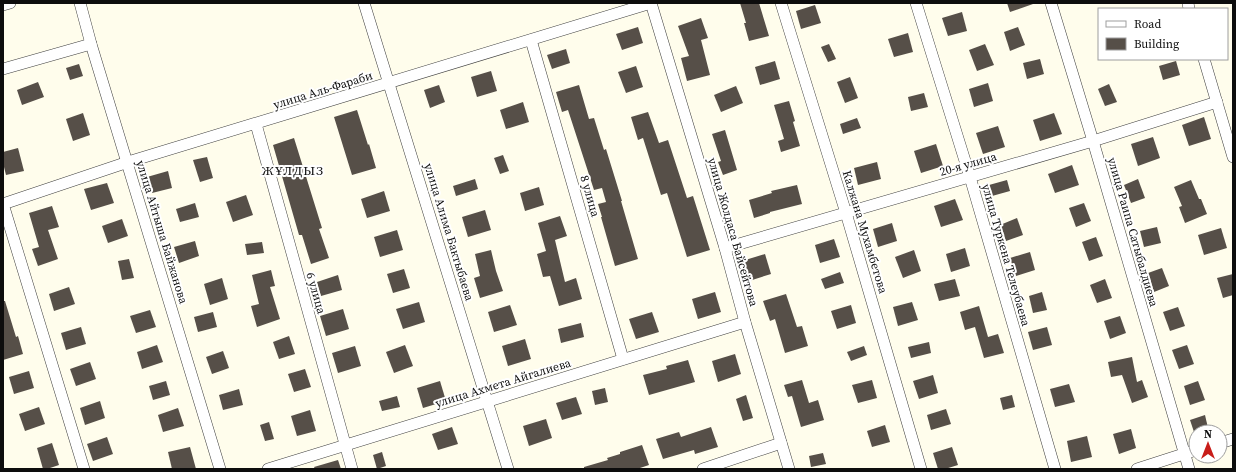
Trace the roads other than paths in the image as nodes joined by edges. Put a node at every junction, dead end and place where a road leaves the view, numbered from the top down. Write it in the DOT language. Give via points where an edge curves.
graph roads {
  1 [pos="10,3"];
  2 [pos="80,3"];
  3 [pos="364,3"];
  4 [pos="651,3"];
  5 [pos="781,3"];
  6 [pos="916,3"];
  7 [pos="1051,3"];
  8 [pos="3,5"];
  9 [pos="531,40"];
  10 [pos="91,44"];
  11 [pos="1204,60"];
  12 [pos="3,69"];
  13 [pos="390,84"];
  14 [pos="1217,102"];
  15 [pos="256,124"];
  16 [pos="1093,140"];
  17 [pos="1233,157"];
  18 [pos="128,162"];
  19 [pos="970,177"];
  20 [pos="3,204"];
  21 [pos="846,213"];
  22 [pos="726,248"];
  23 [pos="745,322"];
  24 [pos="623,359"];
  25 [pos="487,401"];
  26 [pos="782,443"];
  27 [pos="345,445"];
  28 [pos="1188,453"];
  29 [pos="1185,454"];
  30 [pos="84,469"];
  31 [pos="220,469"];
  32 [pos="268,469"];
  33 [pos="352,469"];
  34 [pos="508,469"];
  35 [pos="703,469"];
  36 [pos="789,469"];
  37 [pos="921,469"];
  38 [pos="1055,469"];
  39 [pos="1137,469"];
  40 [pos="1189,469"];
  1 -- 8 [label="street"];
  2 -- 10 [label="street, улица Айтыша Байжанова"];
  3 -- 13 [label="street, улица Алима Бактыбаева"];
  4 -- 9 [label="street, улица Аль-Фараби"];
  4 -- 22 [label="street, улица Жолдаса Байсейтова"];
  5 -- 21 [label="street, Калжана Мухамбетова"];
  6 -- 19 [label="street, улица Туркена Телеубаева"];
  7 -- 16 [label="street, улица Раипа Сатыбалдиева"];
  9 -- 13 [label="street, улица Аль-Фараби"];
  9 -- 24 [label="street, 8 улица"];
  10 -- 12 [label="street"];
  10 -- 18 [label="street, улица Айтыша Байжанова"];
  11 -- 14 [label="street"];
  13 -- 15 [label="street, улица Аль-Фараби"];
  13 -- 25 [label="street, улица Алима Бактыбаева"];
  14 -- 16 [label="street, 20-я улица"];
  14 -- 17 [label="street"];
  15 -- 18 [label="street, улица Аль-Фараби"];
  15 -- 27 [label="street, 6 улица"];
  16 -- 19 [label="street, 20-я улица"];
  16 -- 29 [label="street, улица Раипа Сатыбалдиева"];
  18 -- 20 [label="street, улица Аль-Фараби"];
  18 -- 31 [label="street, улица Айтыша Байжанова"];
  19 -- 21 [label="street, 20-я улица"];
  19 -- 38 [label="street, улица Туркена Телеубаева"];
  20 -- 30 [label="street"];
  21 -- 22 [label="street, 20-я улица"];
  21 -- 37 [label="street, Калжана Мухамбетова"];
  22 -- 23 [label="street, улица Жолдаса Байсейтова"];
  23 -- 24 [label="street, улица Ахмета Айгалиева"];
  23 -- 26 [label="street, улица Жолдаса Байсейтова"];
  24 -- 25 [label="street, улица Ахмета Айгалиева"];
  25 -- 27 [label="street, улица Ахмета Айгалиева"];
  25 -- 34 [label="street, улица Алима Бактыбаева"];
  26 -- 35 [label="street"];
  26 -- 36 [label="street, улица Жолдаса Байсейтова"];
  27 -- 32 [label="street, улица Ахмета Айгалиева"];
  27 -- 33 [label="street, 6 улица"];
  28 -- 29 [label="street"];
  29 -- 39 [label="street"];
  29 -- 40 [label="street, улица Раипа Сатыбалдиева"];
}
